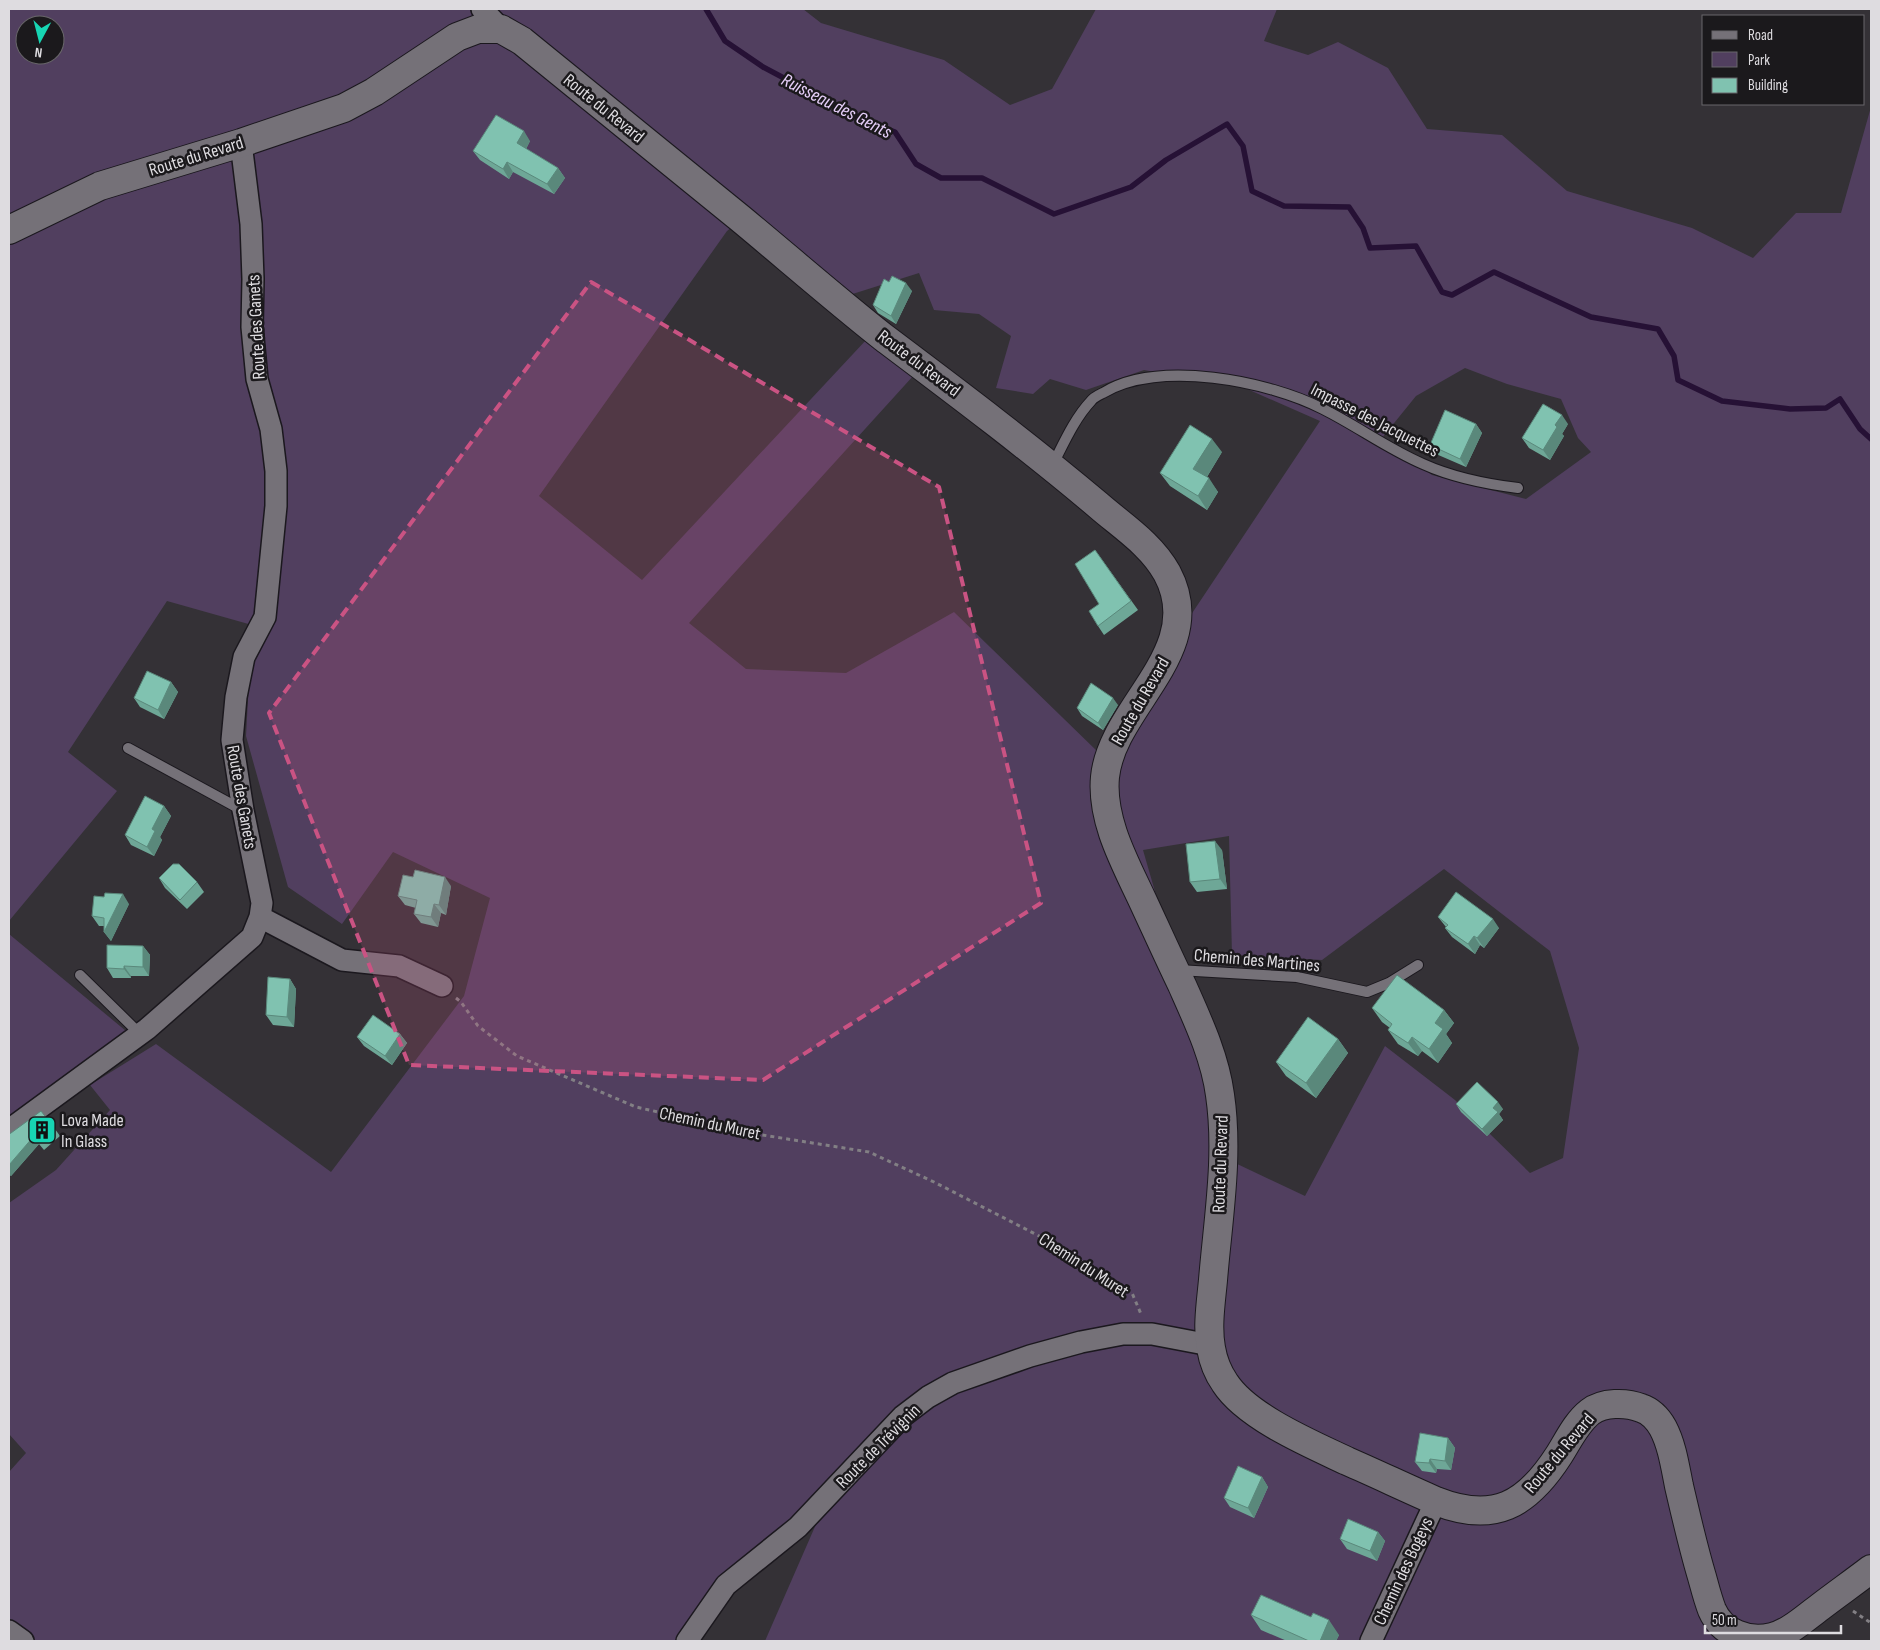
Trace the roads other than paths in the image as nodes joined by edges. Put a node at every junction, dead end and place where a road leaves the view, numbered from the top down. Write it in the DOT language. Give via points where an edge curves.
graph roads {
  1 [pos="482,9"];
  2 [pos="507,19"];
  3 [pos="241,142"];
  4 [pos="9,230"];
  5 [pos="1052,467"];
  6 [pos="1518,488"];
  7 [pos="128,748"];
  8 [pos="243,810"];
  9 [pos="260,917"];
  10 [pos="1418,966"];
  11 [pos="1174,970"];
  12 [pos="80,975"];
  13 [pos="442,986"];
  14 [pos="140,1034"];
  15 [pos="9,1130"];
  16 [pos="1210,1345"];
  17 [pos="1436,1501"];
  18 [pos="1871,1569"];
  19 [pos="9,1631"];
  20 [pos="22,1641"];
  21 [pos="687,1641"];
  22 [pos="1371,1641"];
  1 -- 2 [label="street"];
  2 -- 3 [label="main road, Route du Revard" via="457,37 344,108"];
  2 -- 5 [label="main road, Route du Revard" via="522,41 878,332"];
  3 -- 4 [label="main road, Route du Revard" via="100,186"];
  3 -- 8 [label="street, Route des Ganets" via="251,224 252,327 257,379 271,429 276,471 276,506 265,616 244,657 236,697 232,740"];
  5 -- 6 [label="lane, Impasse des Jacquettes" via="1092,400 1115,386 1137,380 1179,376 1271,388 1323,408 1423,464 1484,484"];
  5 -- 11 [label="main road, Route du Revard" via="1144,543 1166,571 1176,597 1173,640 1164,662 1121,731 1105,776 1107,815"];
  7 -- 8 [label="lane"];
  8 -- 9 [label="street, Route des Ganets" via="262,903"];
  9 -- 13 [label="street" via="342,960 399,966"];
  9 -- 14 [label="street, Route des Ganets" via="252,937"];
  10 -- 11 [label="lane, Chemin des Martines" via="1367,992 1297,977"];
  11 -- 16 [label="main road, Route du Revard" via="1200,1023 1214,1066 1224,1136"];
  12 -- 14 [label="lane"];
  14 -- 15 [label="street, Route des Ganets"];
  16 -- 17 [label="main road, Route du Revard" via="1215,1365 1226,1385 1253,1411 1306,1442"];
  16 -- 21 [label="street, Route de Trévignin" via="1152,1334 1123,1334 1030,1356 953,1383 928,1397 903,1416 798,1528 726,1585"];
  17 -- 18 [label="main road, Route du Revard" via="1453,1508 1488,1511 1520,1500 1558,1457 1582,1420 1602,1406 1627,1404 1654,1416 1662,1427 1670,1446 1709,1600 1713,1611 1728,1630 1749,1639 1773,1637 1794,1626"];
  17 -- 22 [label="street, Chemin des Bogeys"];
  19 -- 20 [label="street"];
}
